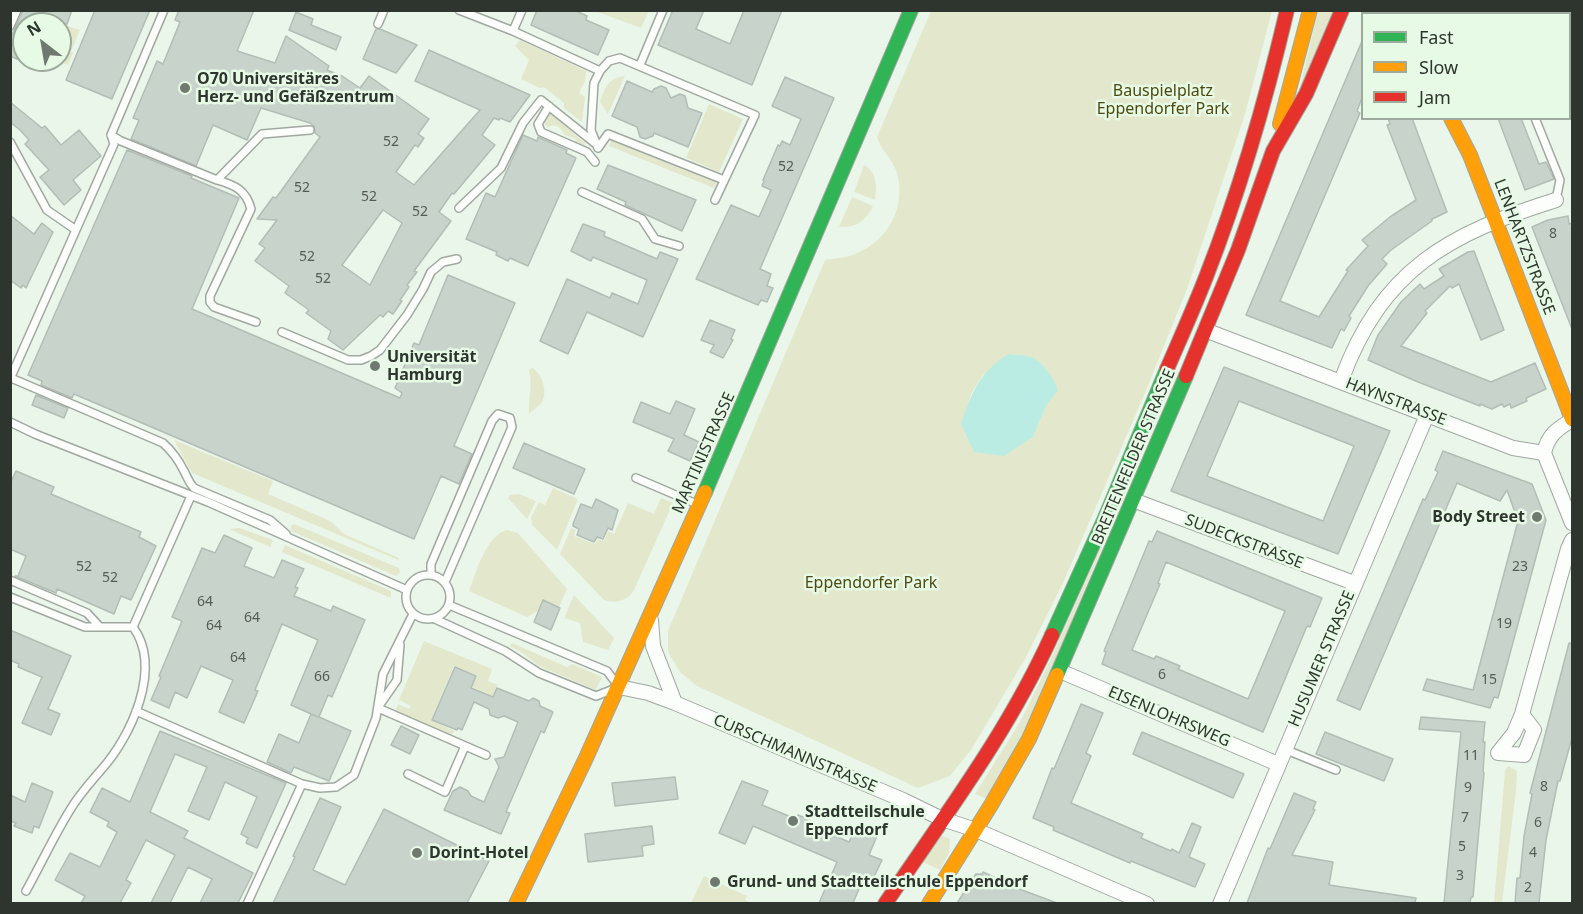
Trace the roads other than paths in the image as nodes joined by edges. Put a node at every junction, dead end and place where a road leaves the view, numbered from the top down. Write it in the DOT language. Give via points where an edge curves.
graph roads {
  1 [pos="17,10"];
  2 [pos="164,10"];
  3 [pos="384,10"];
  4 [pos="459,10"];
  5 [pos="522,10"];
  6 [pos="663,10"];
  7 [pos="911,10"];
  8 [pos="1287,10"];
  9 [pos="1304,10"];
  10 [pos="1310,10"];
  11 [pos="1342,10"];
  12 [pos="378,24"];
  13 [pos="10,26"];
  14 [pos="513,31"];
  15 [pos="640,65"];
  16 [pos="600,71"];
  17 [pos="1270,83"];
  18 [pos="549,106"];
  19 [pos="1452,120"];
  20 [pos="1461,120"];
  21 [pos="1536,120"];
  22 [pos="310,130"];
  23 [pos="111,135"];
  24 [pos="10,142"];
  25 [pos="597,146"];
  26 [pos="1273,151"];
  27 [pos="1470,155"];
  28 [pos="595,162"];
  29 [pos="218,180"];
  30 [pos="724,180"];
  31 [pos="582,192"];
  32 [pos="715,200"];
  33 [pos="1556,200"];
  34 [pos="459,208"];
  35 [pos="1496,220"];
  36 [pos="76,230"];
  37 [pos="679,246"];
  38 [pos="457,259"];
  39 [pos="256,322"];
  40 [pos="1205,330"];
  41 [pos="282,332"];
  42 [pos="11,378"];
  43 [pos="1341,381"];
  44 [pos="1427,415"];
  45 [pos="1572,419"];
  46 [pos="10,422"];
  47 [pos="1544,453"];
  48 [pos="636,478"];
  49 [pos="192,496"];
  50 [pos="1133,500"];
  51 [pos="699,505"];
  52 [pos="1572,523"];
  53 [pos="293,539"];
  54 [pos="1572,540"];
  55 [pos="431,575"];
  56 [pos="10,580"];
  57 [pos="445,582"];
  58 [pos="1354,583"];
  59 [pos="407,590"];
  60 [pos="10,597"];
  61 [pos="449,605"];
  62 [pos="652,612"];
  63 [pos="413,614"];
  64 [pos="435,619"];
  65 [pos="99,626"];
  66 [pos="134,627"];
  67 [pos="400,640"];
  68 [pos="1060,671"];
  69 [pos="619,687"];
  70 [pos="675,703"];
  71 [pos="378,708"];
  72 [pos="136,711"];
  73 [pos="1521,714"];
  74 [pos="465,746"];
  75 [pos="1284,749"];
  76 [pos="486,755"];
  77 [pos="1278,764"];
  78 [pos="1336,770"];
  79 [pos="408,774"];
  80 [pos="302,784"];
  81 [pos="942,819"];
  82 [pos="976,830"];
  83 [pos="26,891"];
  84 [pos="247,903"];
  85 [pos="516,903"];
  86 [pos="885,903"];
  87 [pos="929,903"];
  88 [pos="1147,903"];
  89 [pos="1220,903"];
  1 -- 13 [label="lane"];
  2 -- 23 [label="lane"];
  3 -- 12 [label="lane"];
  4 -- 14 [label="lane"];
  5 -- 14 [label="lane"];
  6 -- 15 [label="lane"];
  7 -- 51 [label="main road, MARTINISTRASSE"];
  8 -- 17 [label="main road"];
  9 -- 17 [label="main road"];
  10 -- 26 [label="main road"];
  11 -- 26 [label="main road, BREITENFELDER STRASSE" via="1306,94"];
  14 -- 16 [label="lane"];
  15 -- 16 [label="lane" via="620,58 609,61"];
  15 -- 30 [label="lane" via="755,115"];
  16 -- 25 [label="lane" via="594,83 591,130"];
  17 -- 81 [label="main road, BREITENFELDER STRASSE" via="1206,277 1105,518 1042,657 1005,727"];
  18 -- 25 [label="lane"];
  18 -- 28 [label="lane" via="538,124 541,132 587,152"];
  18 -- 34 [label="lane" via="541,100 501,168"];
  19 -- 27 [label="main road, LENHARTZSTRASSE"];
  20 -- 27 [label="main road, LENHARTZSTRASSE"];
  21 -- 33 [label="lane" via="1560,180"];
  22 -- 29 [label="lane" via="262,134"];
  23 -- 29 [label="lane"];
  23 -- 36 [label="lane" via="114,144"];
  24 -- 36 [label="lane" via="47,210"];
  25 -- 30 [label="lane" via="608,134"];
  26 -- 40 [label="main road, BREITENFELDER STRASSE"];
  27 -- 35 [label="main road, LENHARTZSTRASSE"];
  29 -- 39 [label="lane" via="241,189 251,209 210,302"];
  30 -- 32 [label="lane"];
  31 -- 37 [label="lane" via="642,219 655,239"];
  33 -- 35 [label="street"];
  35 -- 43 [label="street" via="1439,249 1391,291 1368,320"];
  35 -- 45 [label="main road, LENHARTZSTRASSE"];
  36 -- 42 [label="lane"];
  38 -- 41 [label="lane" via="443,262 430,272 407,315 371,356 348,360"];
  40 -- 43 [label="street, HAYNSTRASSE"];
  40 -- 50 [label="main road, BREITENFELDER STRASSE"];
  42 -- 53 [label="lane" via="163,443 194,488 270,520"];
  43 -- 44 [label="street, HAYNSTRASSE"];
  44 -- 47 [label="street, HAYNSTRASSE" via="1513,448"];
  44 -- 58 [label="street, HUSUMER STRASSE"];
  45 -- 47 [label="street" via="1555,430"];
  46 -- 49 [label="lane"];
  47 -- 52 [label="street"];
  48 -- 51 [label="lane"];
  49 -- 53 [label="lane"];
  49 -- 66 [label="lane"];
  50 -- 58 [label="street, SUDECKSTRASSE"];
  50 -- 68 [label="main road, BREITENFELDER STRASSE"];
  51 -- 62 [label="main road, MARTINISTRASSE"];
  53 -- 59 [label="lane"];
  54 -- 73 [label="street"];
  55 -- 57 [label="lane"];
  55 -- 57 [label="lane" via="431,564 492,421 498,414 510,418 512,427"];
  55 -- 59 [label="lane" via="414,580"];
  56 -- 65 [label="lane" via="87,613"];
  57 -- 61 [label="lane" via="450,593"];
  58 -- 75 [label="street, HUSUMER STRASSE"];
  59 -- 63 [label="lane" via="406,603"];
  60 -- 65 [label="lane" via="85,627"];
  61 -- 64 [label="lane"];
  61 -- 69 [label="lane" via="608,671"];
  62 -- 69 [label="main road, MARTINISTRASSE"];
  62 -- 70 [label="street" via="652,646"];
  63 -- 64 [label="lane"];
  63 -- 67 [label="lane"];
  64 -- 69 [label="lane" via="505,651 539,673 596,696"];
  65 -- 66 [label="lane"];
  66 -- 72 [label="lane" via="145,667 145,684"];
  67 -- 71 [label="lane" via="383,674"];
  67 -- 71 [label="lane" via="397,680"];
  68 -- 77 [label="street, EISENLOHRSWEG"];
  68 -- 82 [label="main road, BREITENFELDER STRASSE" via="1029,739"];
  69 -- 70 [label="street, CURSCHMANNSTRASSE"];
  69 -- 85 [label="main road, MARTINISTRASSE"];
  70 -- 81 [label="street, CURSCHMANNSTRASSE"];
  71 -- 74 [label="lane"];
  71 -- 80 [label="lane" via="354,775 336,787"];
  72 -- 80 [label="lane"];
  72 -- 83 [label="lane" via="113,754 70,809"];
  74 -- 76 [label="lane"];
  74 -- 79 [label="lane" via="445,792"];
  75 -- 77 [label="street, HUSUMER STRASSE"];
  75 -- 78 [label="lane"];
  77 -- 89 [label="street, HUSUMER STRASSE"];
  80 -- 84 [label="lane"];
  81 -- 82 [label="street, CURSCHMANNSTRASSE"];
  81 -- 86 [label="main road, BREITENFELDER STRASSE"];
  82 -- 87 [label="main road, BREITENFELDER STRASSE"];
  82 -- 88 [label="street, CURSCHMANNSTRASSE"];
}
